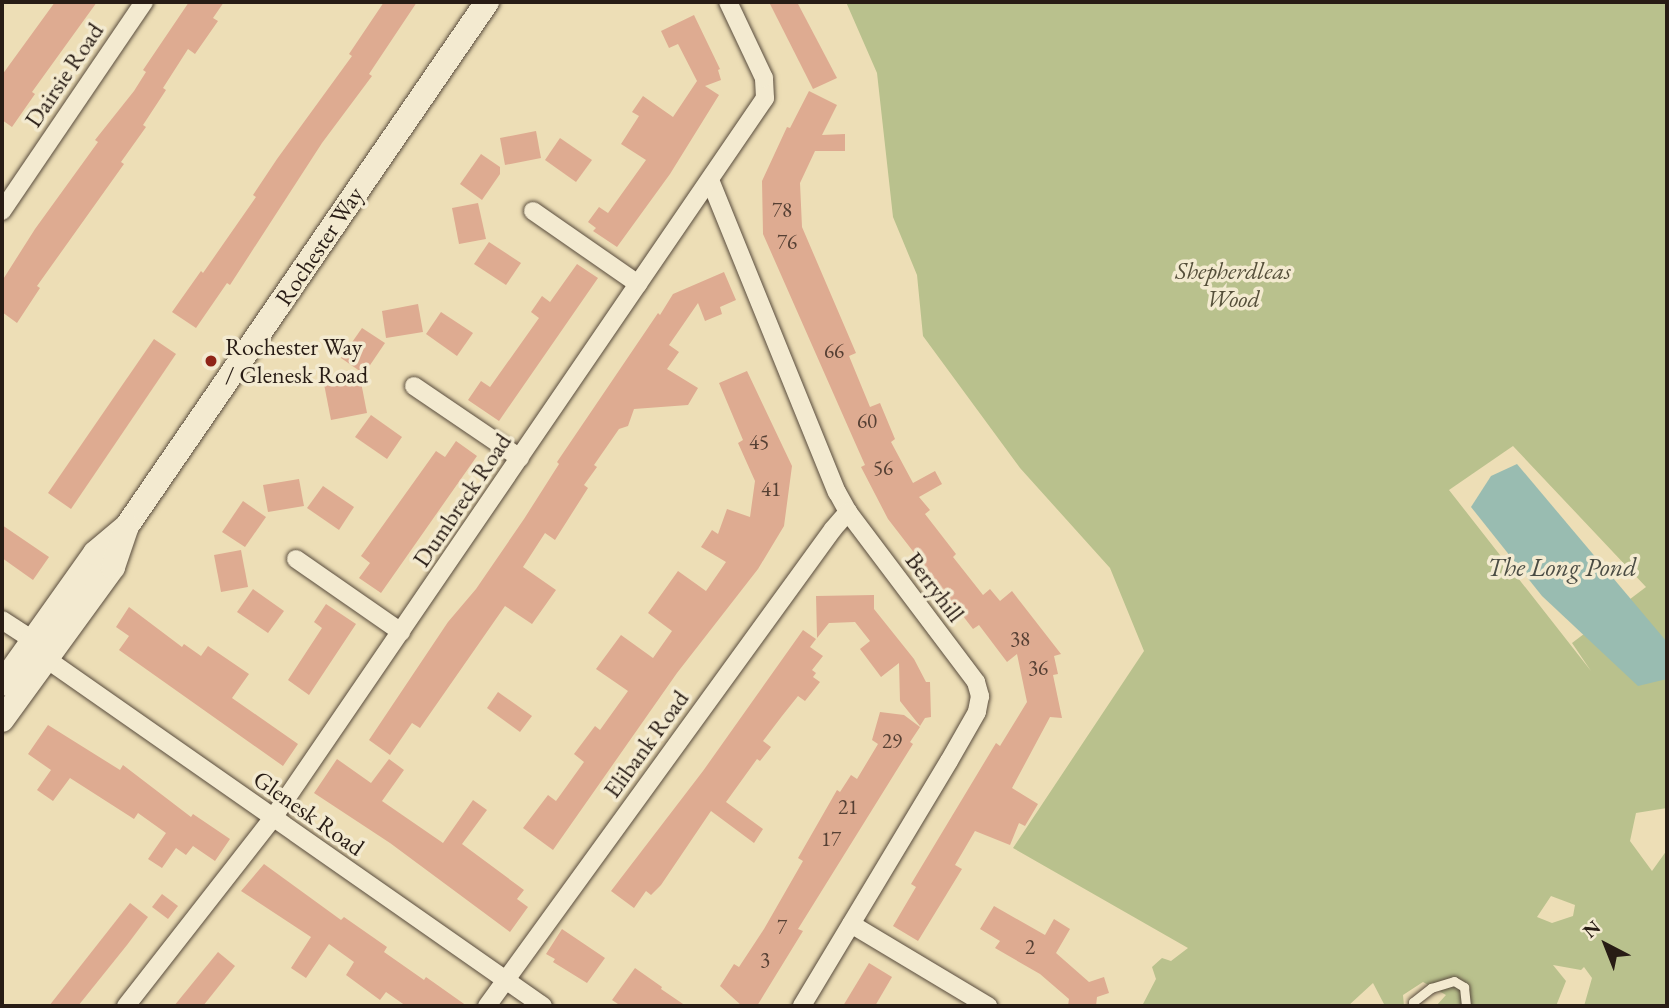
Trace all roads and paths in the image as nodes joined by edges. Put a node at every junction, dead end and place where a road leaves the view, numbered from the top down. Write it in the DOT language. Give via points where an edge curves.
graph roads {
  1 [pos="144,2"];
  2 [pos="486,2"];
  3 [pos="728,2"];
  4 [pos="710,180"];
  5 [pos="2,211"];
  6 [pos="533,211"];
  7 [pos="638,284"];
  8 [pos="414,386"];
  9 [pos="520,458"];
  10 [pos="848,512"];
  11 [pos="296,559"];
  12 [pos="2,620"];
  13 [pos="401,632"];
  14 [pos="41,650"];
  15 [pos="2,684"];
  16 [pos="2,720"];
  17 [pos="273,818"];
  18 [pos="851,924"];
  19 [pos="506,980"];
  20 [pos="126,1006"];
  21 [pos="486,1006"];
  22 [pos="543,1006"];
  23 [pos="802,1006"];
  24 [pos="988,1006"];
  25 [pos="1414,1006"];
  26 [pos="1466,1006"];
  1 -- 5 [label="street, Dairsie Road"];
  2 -- 14 [label="street, Rochester Way" via="127,526 113,567"];
  3 -- 4 [label="street, Dumbreck Road" via="766,89 765,98"];
  4 -- 7 [label="street, Dumbreck Road"];
  4 -- 10 [label="street, Berryhill"];
  6 -- 7 [label="street"];
  7 -- 9 [label="street, Dumbreck Road"];
  8 -- 9 [label="street"];
  9 -- 13 [label="street, Dumbreck Road"];
  10 -- 18 [label="street, Berryhill" via="976,682 980,696 949,761"];
  10 -- 19 [label="street, Elibank Road"];
  11 -- 13 [label="street"];
  12 -- 14 [label="street, Glenesk Road"];
  13 -- 17 [label="street, Dumbreck Road"];
  14 -- 15 [label="street, Rochester Way"];
  14 -- 16 [label="street, Rochester Way"];
  14 -- 17 [label="street, Glenesk Road"];
  17 -- 19 [label="street, Glenesk Road"];
  17 -- 20 [label="street, Dumbreck Road"];
  18 -- 23 [label="street, Berryhill"];
  18 -- 24 [label="street"];
  19 -- 21 [label="street, Elibank Road"];
  19 -- 22 [label="street, Glenesk Road"];
  25 -- 26 [label="lane" via="1431,988 1454,981 1464,987"];
}
